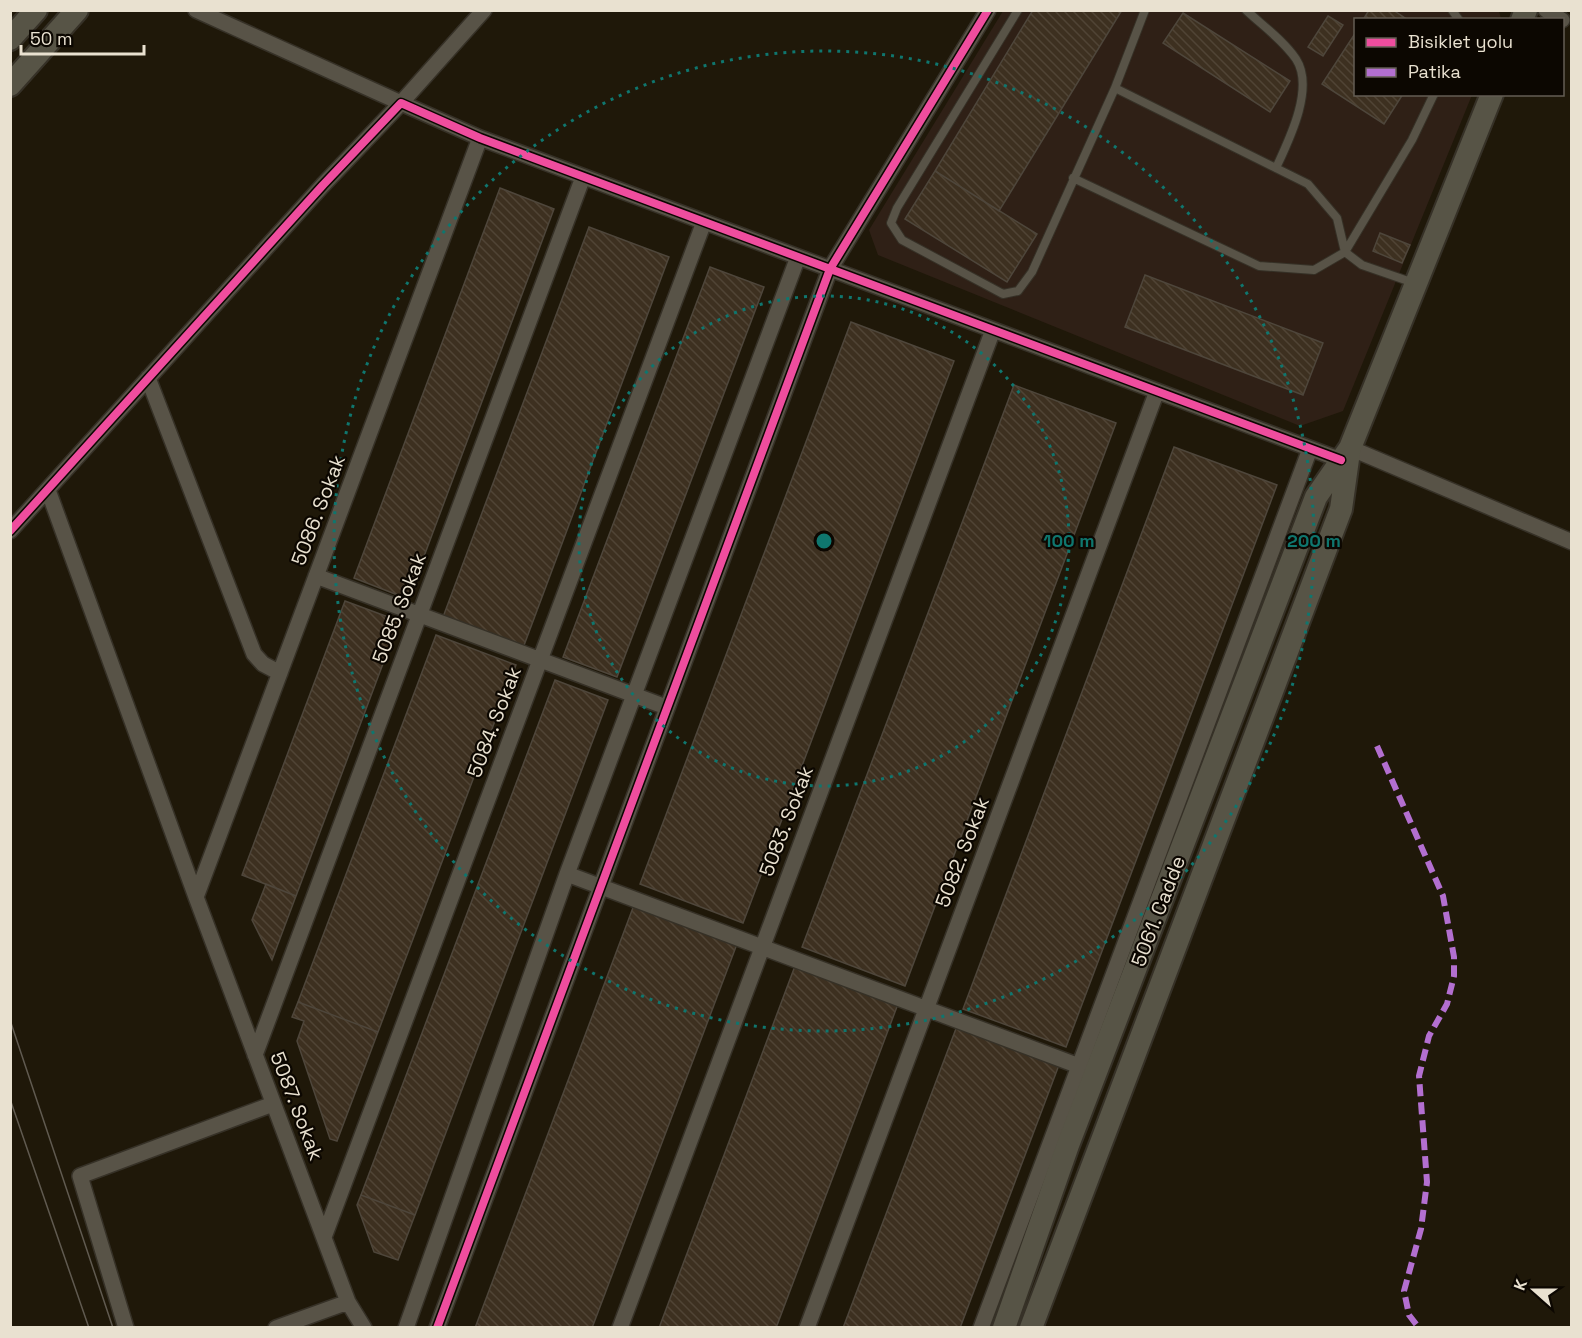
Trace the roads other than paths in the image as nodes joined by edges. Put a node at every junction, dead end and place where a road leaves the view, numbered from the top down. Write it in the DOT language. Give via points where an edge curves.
graph roads {
  1 [pos="36,10"];
  2 [pos="78,10"];
  3 [pos="196,10"];
  4 [pos="484,10"];
  5 [pos="988,10"];
  6 [pos="1018,10"];
  7 [pos="1145,10"];
  8 [pos="1246,10"];
  9 [pos="1546,10"];
  10 [pos="1559,18"];
  11 [pos="10,39"];
  12 [pos="10,85"];
  13 [pos="1115,88"];
  14 [pos="1433,96"];
  15 [pos="1491,96"];
  16 [pos="401,103"];
  17 [pos="480,138"];
  18 [pos="1276,168"];
  19 [pos="583,177"];
  20 [pos="1073,178"];
  21 [pos="704,222"];
  22 [pos="1345,252"];
  23 [pos="798,257"];
  24 [pos="830,269"];
  25 [pos="1416,284"];
  26 [pos="993,330"];
  27 [pos="148,378"];
  28 [pos="1157,391"];
  29 [pos="1310,449"];
  30 [pos="1345,454"];
  31 [pos="48,490"];
  32 [pos="10,531"];
  33 [pos="1572,542"];
  34 [pos="316,576"];
  35 [pos="419,615"];
  36 [pos="540,660"];
  37 [pos="280,673"];
  38 [pos="634,695"];
  39 [pos="666,707"];
  40 [pos="567,874"];
  41 [pos="599,886"];
  42 [pos="196,897"];
  43 [pos="762,947"];
  44 [pos="926,1008"];
  45 [pos="255,1054"];
  46 [pos="1088,1069"];
  47 [pos="273,1104"];
  48 [pos="324,1237"];
  49 [pos="348,1302"];
  50 [pos="126,1328"];
  51 [pos="276,1328"];
  52 [pos="363,1328"];
  53 [pos="406,1328"];
  54 [pos="437,1328"];
  55 [pos="620,1328"];
  56 [pos="807,1328"];
  57 [pos="981,1328"];
  58 [pos="1004,1328"];
  59 [pos="1032,1328"];
  1 -- 11 [label="street"];
  2 -- 12 [label="street"];
  3 -- 16 [label="street"];
  4 -- 16 [label="street"];
  5 -- 24 [label="street"];
  6 -- 20 [label="lane" via="891,223 902,240 954,269 1003,294 1018,291 1032,272"];
  7 -- 13 [label="lane"];
  8 -- 18 [label="lane" via="1298,61 1304,96"];
  9 -- 10 [label="street"];
  13 -- 18 [label="lane"];
  13 -- 20 [label="lane"];
  14 -- 22 [label="lane" via="1412,140"];
  15 -- 25 [label="street"];
  16 -- 17 [label="street"];
  16 -- 27 [label="street"];
  17 -- 19 [label="street"];
  17 -- 34 [label="street, 5086. Sokak"];
  18 -- 22 [label="lane" via="1308,184 1337,218"];
  19 -- 21 [label="street"];
  19 -- 35 [label="street, 5085. Sokak"];
  20 -- 22 [label="lane" via="1259,266 1314,270"];
  21 -- 23 [label="street"];
  21 -- 36 [label="street, 5084. Sokak"];
  22 -- 25 [label="lane" via="1362,265"];
  23 -- 24 [label="street"];
  23 -- 38 [label="street"];
  24 -- 26 [label="street"];
  24 -- 39 [label="street"];
  25 -- 30 [label="street"];
  26 -- 28 [label="street"];
  26 -- 43 [label="street, 5083. Sokak"];
  27 -- 31 [label="street"];
  27 -- 37 [label="street" via="254,654"];
  28 -- 29 [label="street"];
  28 -- 44 [label="street, 5082. Sokak"];
  29 -- 30 [label="street"];
  29 -- 46 [label="street"];
  30 -- 33 [label="street"];
  30 -- 46 [label="street, 5061. Cadde" via="1316,497"];
  30 -- 59 [label="street, 5061. Cadde" via="1341,509"];
  31 -- 32 [label="street"];
  31 -- 42 [label="street, 5087. Sokak"];
  34 -- 35 [label="street"];
  34 -- 37 [label="street, 5086. Sokak"];
  35 -- 36 [label="street"];
  35 -- 45 [label="street, 5085. Sokak"];
  36 -- 38 [label="street"];
  36 -- 48 [label="street, 5084. Sokak"];
  37 -- 42 [label="street, 5086. Sokak"];
  38 -- 39 [label="street"];
  38 -- 40 [label="street"];
  39 -- 41 [label="street"];
  40 -- 41 [label="street"];
  40 -- 53 [label="street"];
  41 -- 43 [label="street"];
  41 -- 54 [label="street"];
  42 -- 45 [label="street, 5087. Sokak"];
  43 -- 44 [label="street"];
  43 -- 55 [label="street, 5083. Sokak"];
  44 -- 46 [label="street"];
  44 -- 56 [label="street, 5082. Sokak"];
  45 -- 47 [label="street, 5087. Sokak"];
  46 -- 57 [label="street"];
  46 -- 58 [label="street, 5061. Cadde"];
  47 -- 48 [label="street, 5087. Sokak"];
  47 -- 50 [label="street" via="80,1176"];
  48 -- 49 [label="street, 5087. Sokak"];
  49 -- 51 [label="street"];
  49 -- 52 [label="street, 5087. Sokak"];
}
